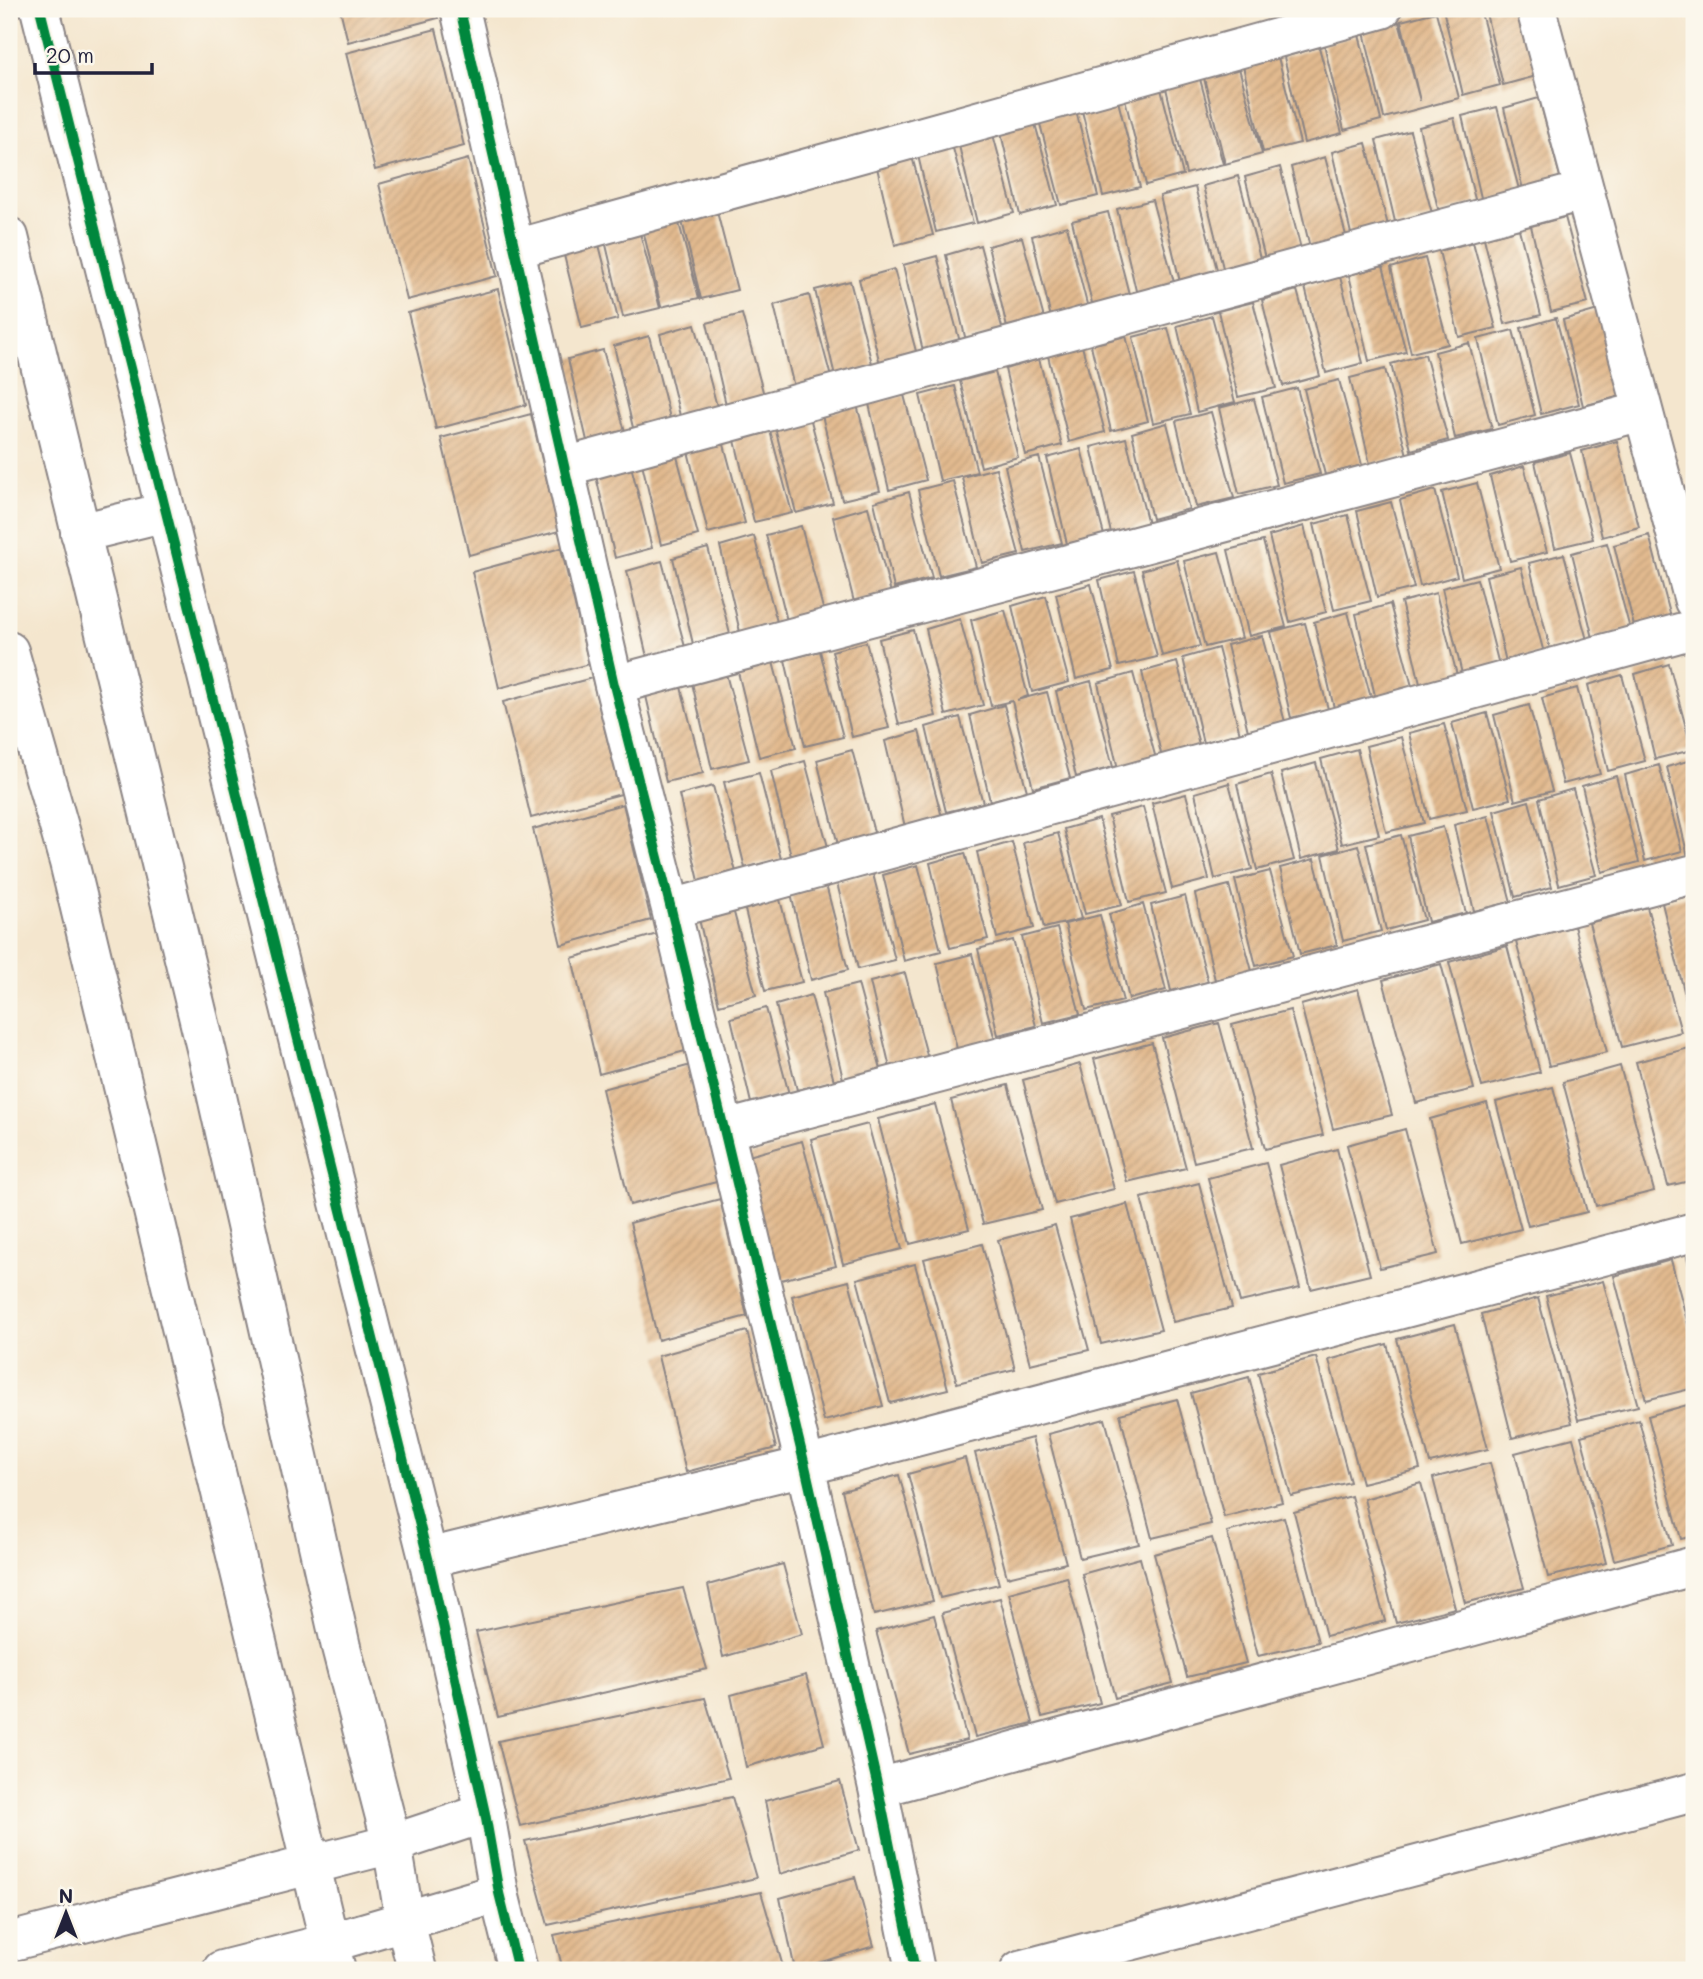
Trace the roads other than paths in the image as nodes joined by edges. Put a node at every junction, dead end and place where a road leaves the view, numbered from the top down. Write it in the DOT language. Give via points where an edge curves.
graph roads {
  1 [pos="40,9"];
  2 [pos="460,9"];
  3 [pos="1382,9"];
  4 [pos="1536,9"];
  5 [pos="1583,191"];
  6 [pos="9,237"];
  7 [pos="514,249"];
  8 [pos="1643,411"];
  9 [pos="564,467"];
  10 [pos="166,512"];
  11 [pos="80,533"];
  12 [pos="1694,601"];
  13 [pos="1694,629"];
  14 [pos="9,651"];
  15 [pos="614,685"];
  16 [pos="1694,873"];
  17 [pos="671,909"];
  18 [pos="724,1130"];
  19 [pos="1694,1232"];
  20 [pos="805,1466"];
  21 [pos="428,1558"];
  22 [pos="1694,1566"];
  23 [pos="877,1787"];
  24 [pos="1694,1792"];
  25 [pos="485,1813"];
  26 [pos="392,1844"];
  27 [pos="312,1864"];
  28 [pos="499,1893"];
  29 [pos="405,1921"];
  30 [pos="9,1942"];
  31 [pos="332,1956"];
  32 [pos="222,1970"];
  33 [pos="417,1970"];
  34 [pos="518,1970"];
  35 [pos="915,1970"];
  36 [pos="1020,1970"];
  1 -- 10 [label="street"];
  2 -- 7 [label="street"];
  3 -- 7 [label="street"];
  4 -- 5 [label="street"];
  5 -- 8 [label="street"];
  5 -- 9 [label="street"];
  6 -- 11 [label="street"];
  7 -- 9 [label="street"];
  8 -- 12 [label="street"];
  8 -- 15 [label="street"];
  9 -- 15 [label="street"];
  10 -- 11 [label="street"];
  10 -- 21 [label="street"];
  11 -- 26 [label="street" via="209,1061 341,1647"];
  13 -- 17 [label="street"];
  14 -- 27 [label="street" via="69,862"];
  15 -- 17 [label="street"];
  16 -- 18 [label="street"];
  17 -- 18 [label="street"];
  18 -- 20 [label="street"];
  19 -- 20 [label="street"];
  20 -- 21 [label="street"];
  20 -- 23 [label="street"];
  21 -- 25 [label="street"];
  22 -- 23 [label="street"];
  23 -- 35 [label="street"];
  24 -- 36 [label="street"];
  25 -- 26 [label="street"];
  25 -- 28 [label="street"];
  26 -- 27 [label="street"];
  26 -- 29 [label="street"];
  27 -- 30 [label="street"];
  27 -- 31 [label="street"];
  28 -- 29 [label="street"];
  28 -- 34 [label="street"];
  29 -- 31 [label="street"];
  29 -- 33 [label="street"];
  31 -- 32 [label="street"];
}
